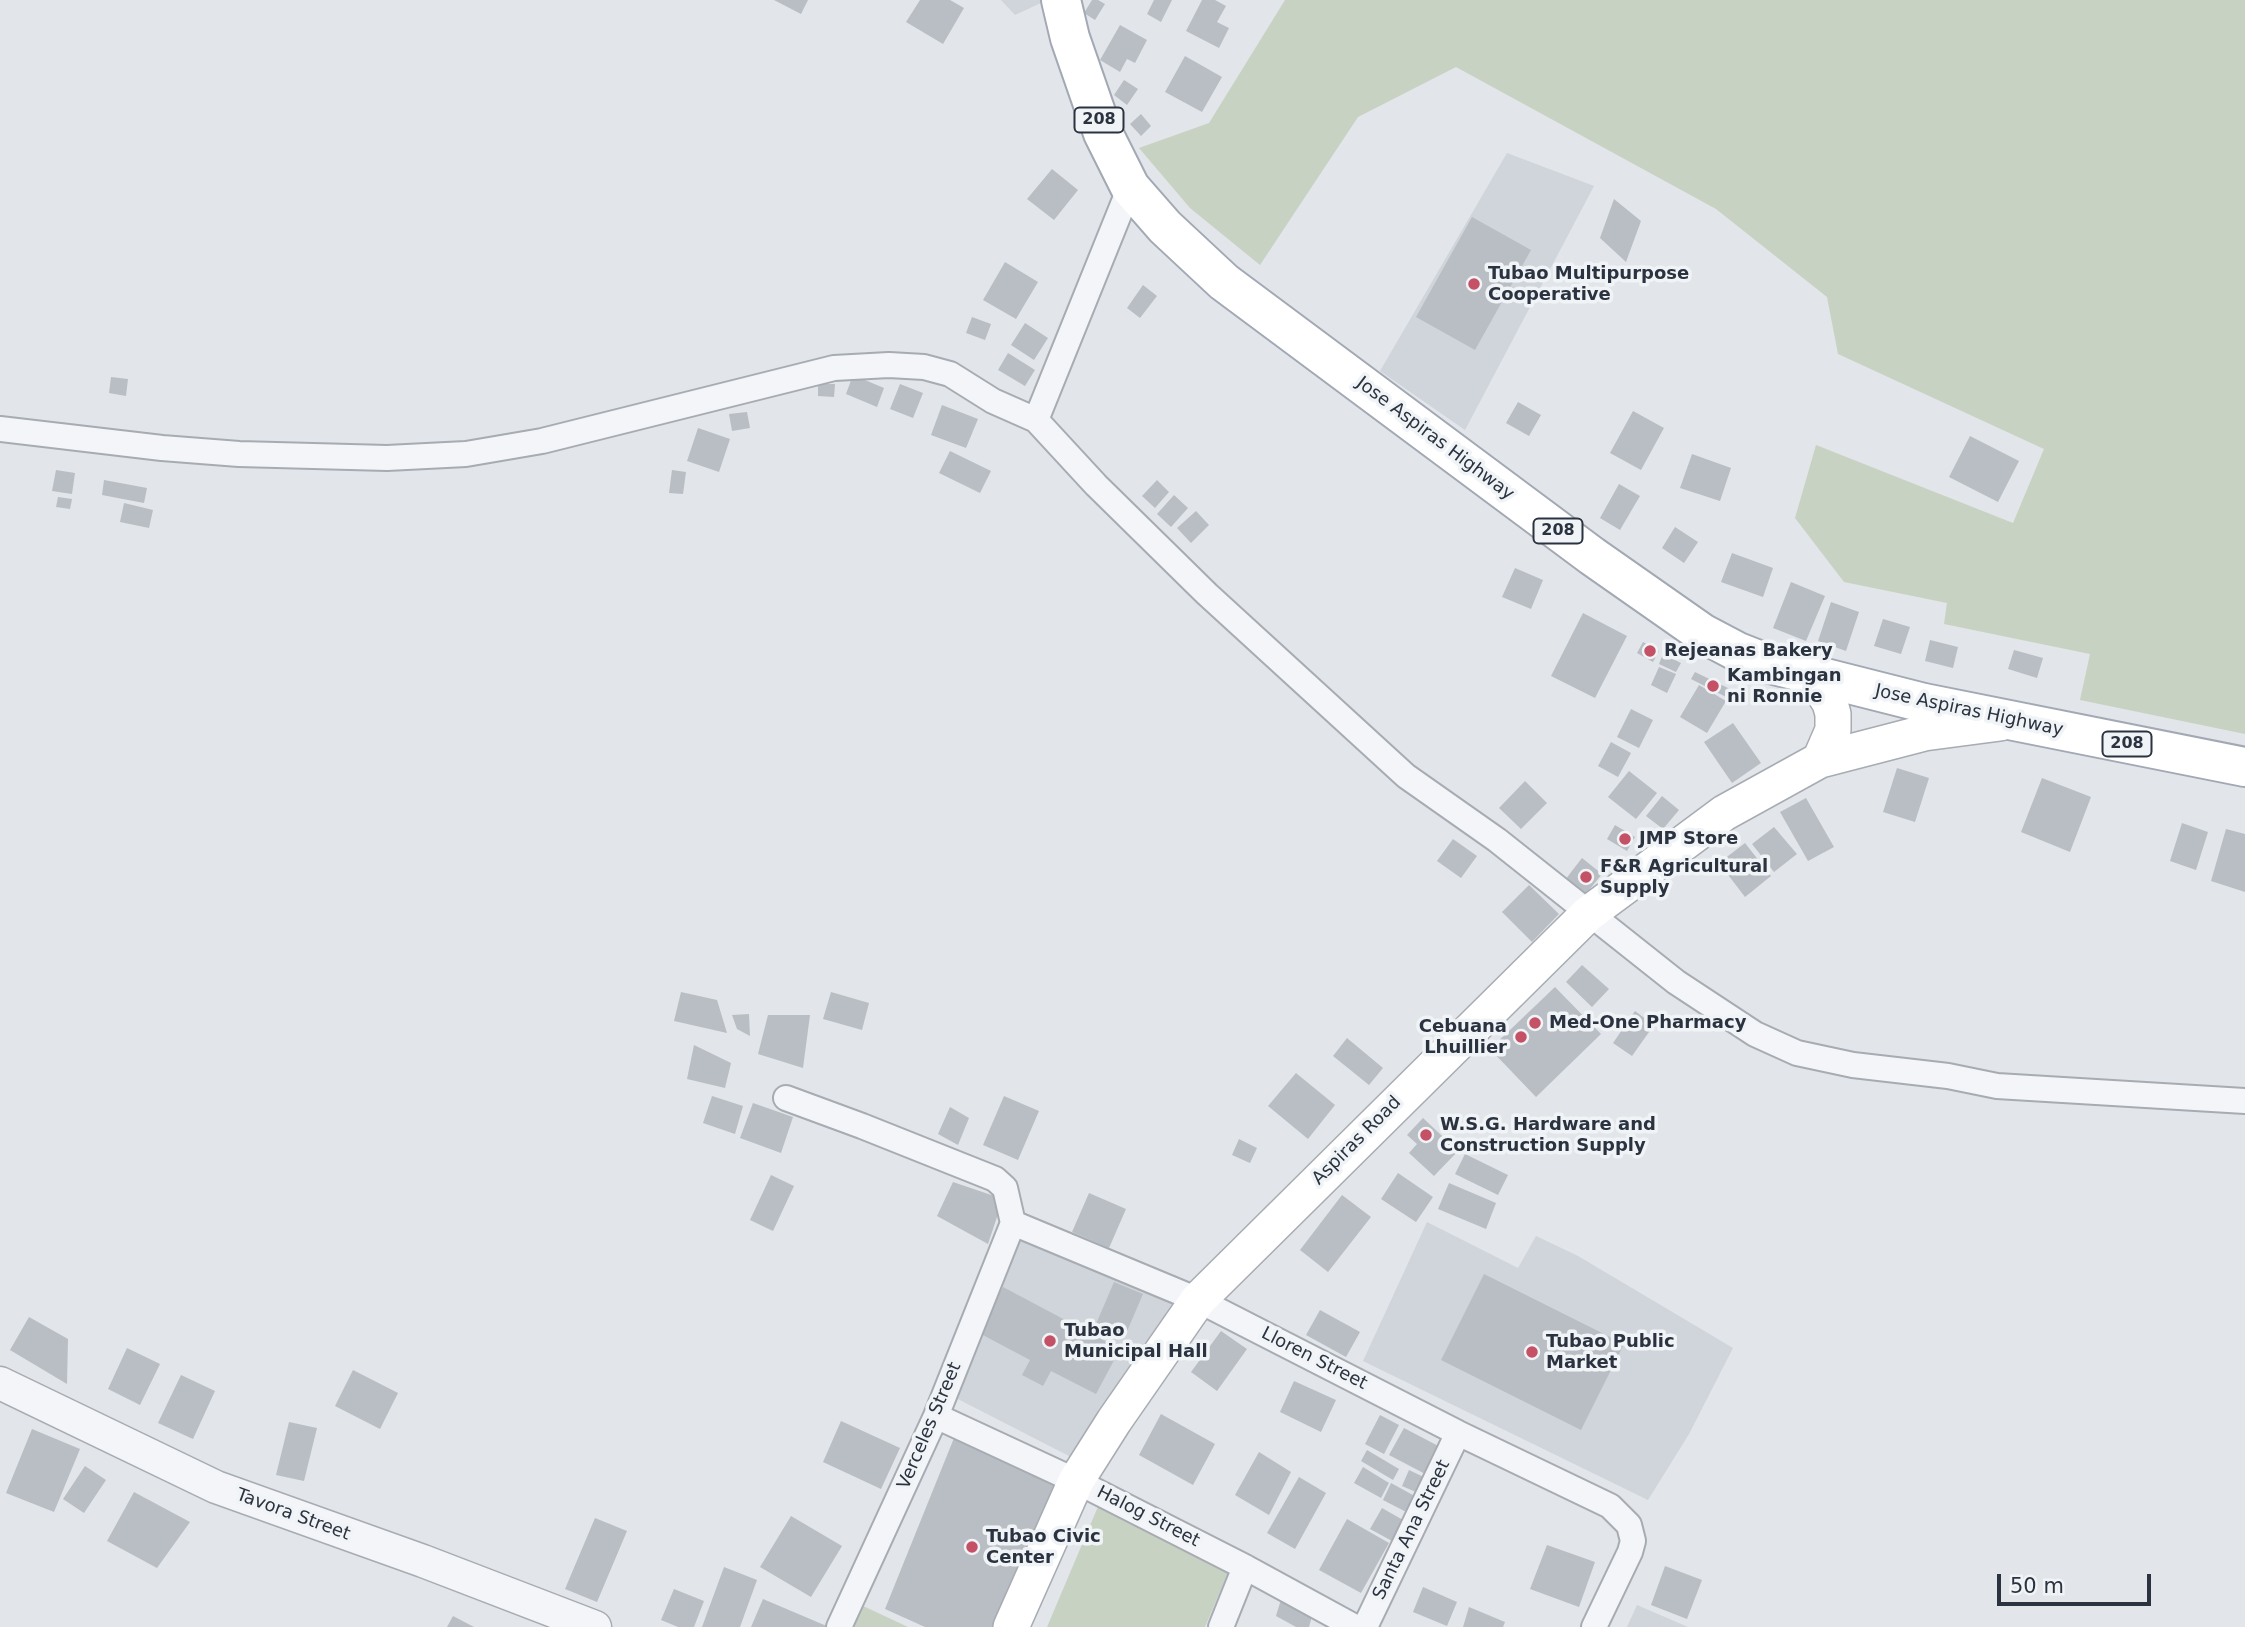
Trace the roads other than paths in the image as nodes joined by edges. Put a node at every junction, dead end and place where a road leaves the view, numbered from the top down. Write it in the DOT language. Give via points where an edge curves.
graph roads {
  1 [pos="1061,0"];
  2 [pos="1130,187"];
  3 [pos="1036,420"];
  4 [pos="0,429"];
  5 [pos="1812,674"];
  6 [pos="2009,722"];
  7 [pos="1820,760"];
  8 [pos="2245,767"];
  9 [pos="1588,914"];
  10 [pos="786,1098"];
  11 [pos="2245,1101"];
  12 [pos="1013,1223"];
  13 [pos="1198,1300"];
  14 [pos="0,1382"];
  15 [pos="936,1416"];
  16 [pos="1458,1433"];
  17 [pos="1076,1481"];
  18 [pos="1245,1567"];
  19 [pos="595,1627"];
  20 [pos="839,1627"];
  21 [pos="1011,1627"];
  22 [pos="1221,1627"];
  23 [pos="1355,1627"];
  24 [pos="1365,1627"];
  25 [pos="1594,1627"];
  1 -- 2 [label="main road, Jose Aspiras Highway / 208" via="1103,133"];
  2 -- 3 [label="street"];
  2 -- 5 [label="main road, Jose Aspiras Highway / 208" via="1224,282 1644,594 1738,652"];
  3 -- 4 [label="street" via="993,401 950,374 889,365 834,368 542,441 466,454 387,458 252,455"];
  3 -- 9 [label="street" via="1206,594 1406,776 1497,840"];
  5 -- 6 [label="main road, Jose Aspiras Highway / 208"];
  5 -- 7 [label="main road" via="1833,714 1833,730"];
  6 -- 7 [label="main road, Aspiras Road" via="1924,733"];
  6 -- 8 [label="main road, Jose Aspiras Highway / 208"];
  7 -- 9 [label="main road, Aspiras Road" via="1724,813"];
  9 -- 11 [label="street" via="1721,1013 1797,1053 1997,1086"];
  9 -- 13 [label="main road, Aspiras Road"];
  10 -- 12 [label="street" via="995,1179 1005,1188"];
  12 -- 13 [label="street, Lloren Street"];
  12 -- 15 [label="street, Verceles Street"];
  13 -- 16 [label="street, Lloren Street"];
  13 -- 17 [label="main road, Aspiras Road"];
  14 -- 19 [label="street, Tavora Street" via="216,1487"];
  15 -- 17 [label="street, Halog Street"];
  15 -- 20 [label="street, Verceles Street"];
  16 -- 24 [label="street, Santa Ana Street"];
  16 -- 25 [label="street, Lloren Street" via="1610,1506 1629,1525 1630,1552"];
  17 -- 18 [label="street, Halog Street"];
  17 -- 21 [label="main road, Aspiras Road"];
  18 -- 22 [label="street"];
  18 -- 23 [label="street, Halog Street"];
}
